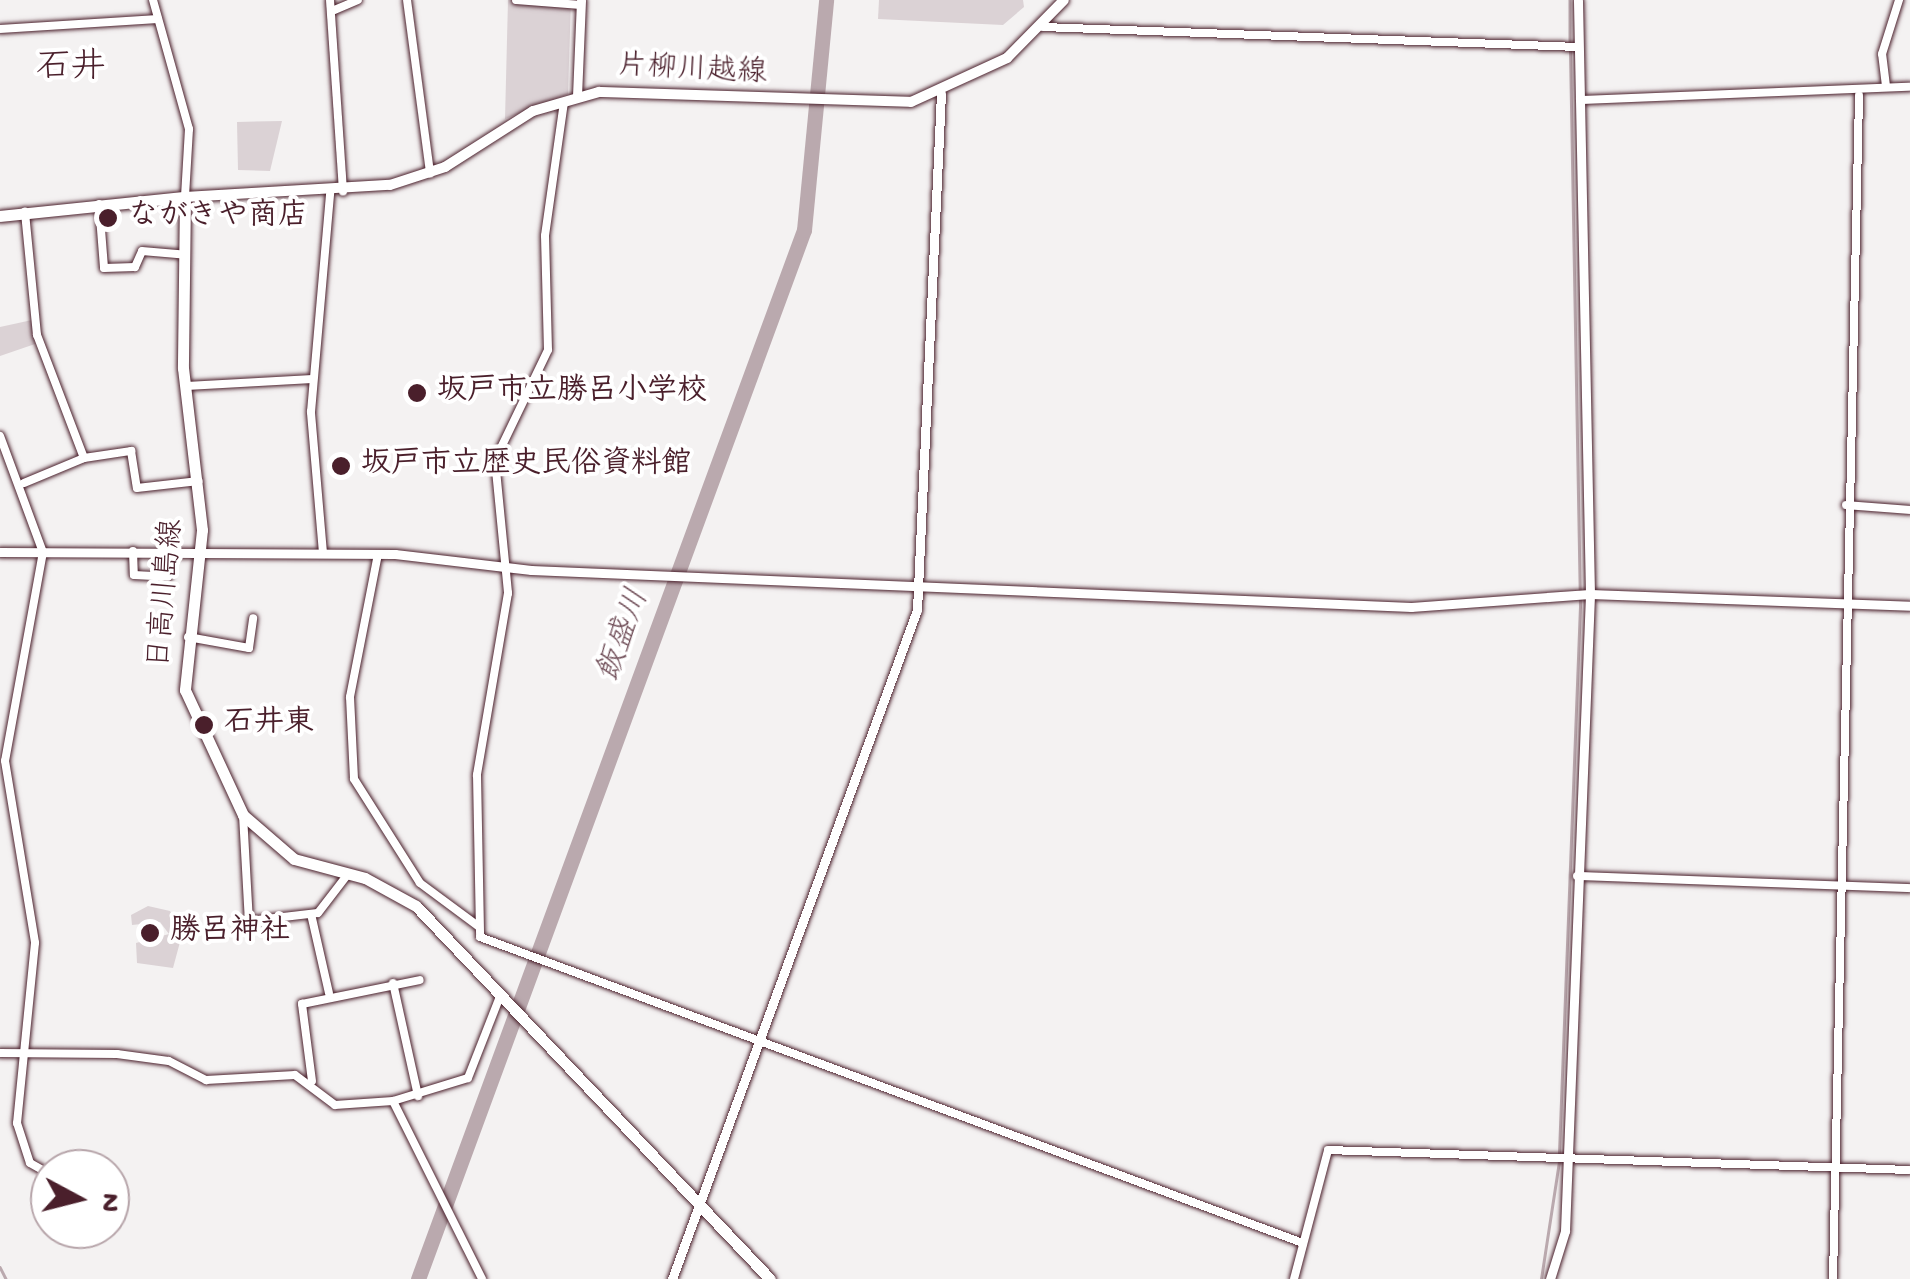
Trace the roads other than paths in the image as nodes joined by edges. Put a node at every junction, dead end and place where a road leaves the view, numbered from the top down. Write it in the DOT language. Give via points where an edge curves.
graph roads {
  1 [pos="153,0"];
  2 [pos="330,0"];
  3 [pos="358,0"];
  4 [pos="407,0"];
  5 [pos="516,0"];
  6 [pos="1064,0"];
  7 [pos="1578,0"];
  8 [pos="1899,0"];
  9 [pos="581,2"];
  10 [pos="332,11"];
  11 [pos="158,19"];
  12 [pos="1043,27"];
  13 [pos="0,29"];
  14 [pos="1579,47"];
  15 [pos="1886,86"];
  16 [pos="1910,87"];
  17 [pos="940,94"];
  18 [pos="1860,95"];
  19 [pos="570,98"];
  20 [pos="1580,100"];
  21 [pos="430,174"];
  22 [pos="344,192"];
  23 [pos="330,193"];
  24 [pos="184,197"];
  25 [pos="98,204"];
  26 [pos="25,212"];
  27 [pos="0,216"];
  28 [pos="180,254"];
  29 [pos="314,379"];
  30 [pos="186,386"];
  31 [pos="0,436"];
  32 [pos="84,458"];
  33 [pos="199,481"];
  34 [pos="24,483"];
  35 [pos="1846,505"];
  36 [pos="1910,510"];
  37 [pos="133,551"];
  38 [pos="162,551"];
  39 [pos="200,551"];
  40 [pos="0,552"];
  41 [pos="43,552"];
  42 [pos="323,553"];
  43 [pos="378,554"];
  44 [pos="506,568"];
  45 [pos="922,586"];
  46 [pos="1590,594"];
  47 [pos="1846,603"];
  48 [pos="1910,606"];
  49 [pos="253,618"];
  50 [pos="188,637"];
  51 [pos="243,815"];
  52 [pos="348,874"];
  53 [pos="1578,876"];
  54 [pos="1839,885"];
  55 [pos="1910,888"];
  56 [pos="311,914"];
  57 [pos="478,926"];
  58 [pos="420,980"];
  59 [pos="393,983"];
  60 [pos="329,992"];
  61 [pos="502,1001"];
  62 [pos="759,1042"];
  63 [pos="0,1053"];
  64 [pos="19,1053"];
  65 [pos="312,1082"];
  66 [pos="418,1096"];
  67 [pos="393,1102"];
  68 [pos="30,1153"];
  69 [pos="1566,1160"];
  70 [pos="1837,1168"];
  71 [pos="1910,1170"];
  72 [pos="700,1206"];
  73 [pos="1300,1242"];
  74 [pos="482,1279"];
  75 [pos="672,1279"];
  76 [pos="770,1279"];
  77 [pos="1294,1279"];
  78 [pos="1550,1279"];
  79 [pos="1834,1279"];
  1 -- 11 [label="street"];
  2 -- 10 [label="street"];
  3 -- 10 [label="street"];
  4 -- 21 [label="street"];
  5 -- 9 [label="street"];
  6 -- 12 [label="main road, 片柳川越線"];
  7 -- 14 [label="street"];
  8 -- 15 [label="street" via="1882,54"];
  9 -- 19 [label="street"];
  10 -- 22 [label="street"];
  11 -- 13 [label="street"];
  11 -- 24 [label="street" via="189,128"];
  12 -- 14 [label="street"];
  12 -- 17 [label="main road, 片柳川越線"];
  14 -- 20 [label="street"];
  15 -- 16 [label="street"];
  15 -- 18 [label="street"];
  17 -- 19 [label="main road, 片柳川越線" via="837,106 660,90"];
  17 -- 45 [label="street"];
  18 -- 20 [label="street"];
  18 -- 35 [label="street"];
  19 -- 21 [label="main road, 片柳川越線"];
  19 -- 44 [label="street" via="545,236 548,350 496,452"];
  20 -- 46 [label="street"];
  21 -- 22 [label="main road, 片柳川越線"];
  22 -- 23 [label="main road, 片柳川越線"];
  23 -- 24 [label="main road, 片柳川越線"];
  23 -- 29 [label="street"];
  24 -- 25 [label="main road"];
  24 -- 28 [label="main road, 日高川島線"];
  25 -- 26 [label="main road"];
  25 -- 28 [label="street" via="104,268 135,267 142,251"];
  26 -- 27 [label="main road"];
  26 -- 32 [label="street" via="40,349"];
  28 -- 30 [label="main road, 日高川島線"];
  29 -- 30 [label="street"];
  29 -- 42 [label="street"];
  30 -- 33 [label="main road, 日高川島線"];
  31 -- 34 [label="street"];
  32 -- 33 [label="street" via="131,451 137,488"];
  32 -- 34 [label="street"];
  33 -- 39 [label="main road, 日高川島線"];
  34 -- 41 [label="street"];
  35 -- 36 [label="street"];
  35 -- 47 [label="street"];
  37 -- 38 [label="street"];
  37 -- 38 [label="street" via="134,575 165,577"];
  37 -- 41 [label="street"];
  38 -- 39 [label="street"];
  39 -- 42 [label="street"];
  39 -- 50 [label="main road, 日高川島線"];
  40 -- 41 [label="street"];
  41 -- 64 [label="street" via="5,761 35,943"];
  42 -- 43 [label="street"];
  43 -- 44 [label="street"];
  43 -- 57 [label="street" via="350,698 354,779 420,883"];
  44 -- 45 [label="street"];
  44 -- 57 [label="street" via="503,647 478,775"];
  45 -- 46 [label="street" via="1411,607"];
  45 -- 62 [label="street"];
  46 -- 47 [label="street"];
  46 -- 53 [label="street"];
  47 -- 48 [label="street"];
  47 -- 54 [label="street"];
  49 -- 50 [label="street" via="249,648"];
  50 -- 51 [label="main road, 日高川島線" via="189,709"];
  51 -- 52 [label="main road, 日高川島線" via="276,849"];
  51 -- 56 [label="street" via="249,921"];
  52 -- 56 [label="street"];
  52 -- 61 [label="main road, 日高川島線" via="416,906"];
  53 -- 54 [label="street"];
  53 -- 69 [label="street"];
  54 -- 55 [label="street"];
  54 -- 70 [label="street"];
  56 -- 60 [label="street"];
  57 -- 62 [label="street" via="482,939"];
  58 -- 59 [label="street"];
  59 -- 60 [label="street"];
  59 -- 66 [label="street"];
  60 -- 65 [label="street" via="302,1004"];
  61 -- 66 [label="street" via="473,1073"];
  61 -- 72 [label="main road, 日高川島線"];
  62 -- 72 [label="street"];
  62 -- 73 [label="street"];
  63 -- 64 [label="street"];
  64 -- 65 [label="street" via="169,1060 199,1080"];
  64 -- 68 [label="street" via="20,1142"];
  65 -- 67 [label="street" via="335,1105"];
  66 -- 67 [label="street"];
  67 -- 74 [label="street"];
  69 -- 70 [label="street"];
  69 -- 73 [label="street" via="1328,1150"];
  69 -- 78 [label="street" via="1564,1231"];
  70 -- 71 [label="street"];
  70 -- 79 [label="street"];
  72 -- 75 [label="street"];
  72 -- 76 [label="main road, 日高川島線"];
  73 -- 77 [label="street"];
}
